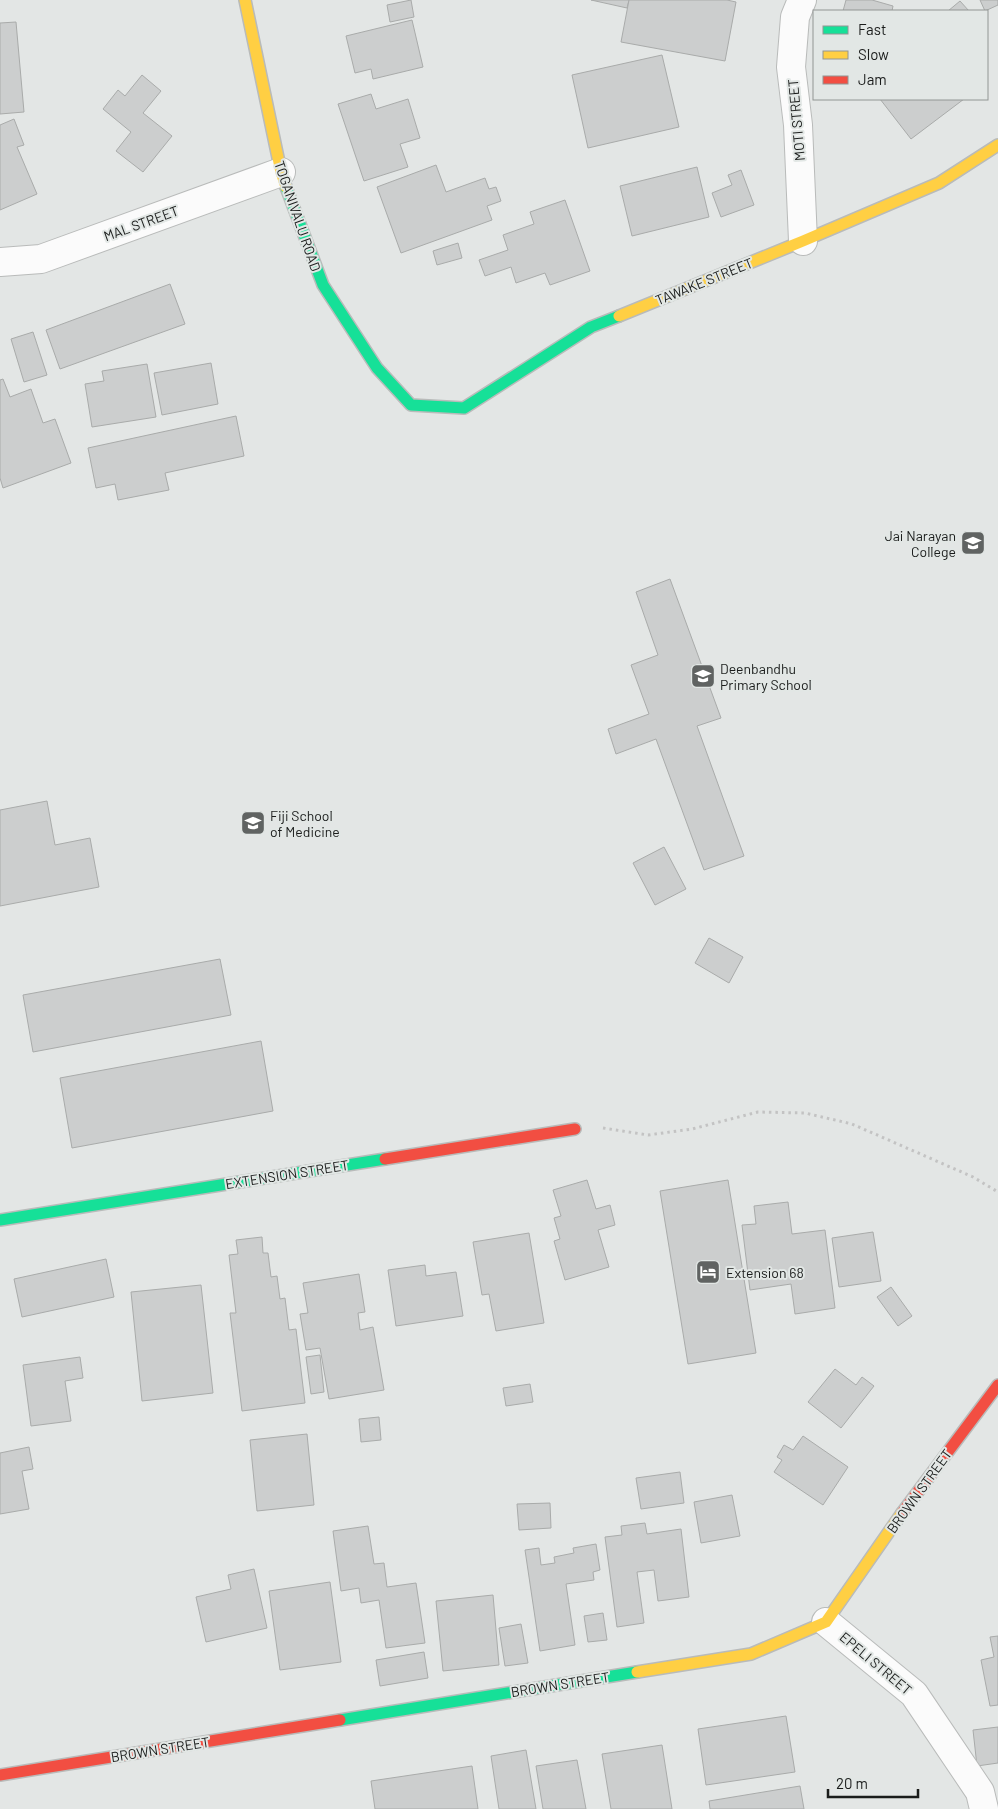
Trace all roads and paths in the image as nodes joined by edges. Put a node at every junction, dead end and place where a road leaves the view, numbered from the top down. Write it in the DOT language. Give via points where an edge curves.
graph roads {
  1 [pos="245,0"];
  2 [pos="802,0"];
  3 [pos="998,145"];
  4 [pos="280,172"];
  5 [pos="803,241"];
  6 [pos="0,262"];
  7 [pos="411,405"];
  8 [pos="575,1128"];
  9 [pos="998,1192"];
  10 [pos="0,1220"];
  11 [pos="998,1385"];
  12 [pos="826,1622"];
  13 [pos="0,1775"];
  14 [pos="984,1809"];
  1 -- 4 [label="street, TOGANIVALU ROAD"];
  2 -- 5 [label="street, MOTI STREET" via="796,16 791,67 798,125"];
  3 -- 5 [label="street, TAWAKE STREET" via="939,183"];
  4 -- 6 [label="street, MAL STREET" via="41,259"];
  4 -- 7 [label="street, TOGANIVALU ROAD" via="323,284 378,368"];
  5 -- 7 [label="street, TAWAKE STREET" via="591,327 464,408"];
  8 -- 9 [label="path" via="598,1127 648,1135 692,1129 758,1112 806,1113 852,1124"];
  8 -- 10 [label="street, EXTENSION STREET"];
  11 -- 12 [label="street, BROWN STREET" via="923,1483"];
  12 -- 13 [label="street, BROWN STREET" via="751,1654"];
  12 -- 14 [label="street, EPELI STREET" via="914,1694 980,1792"];
}
